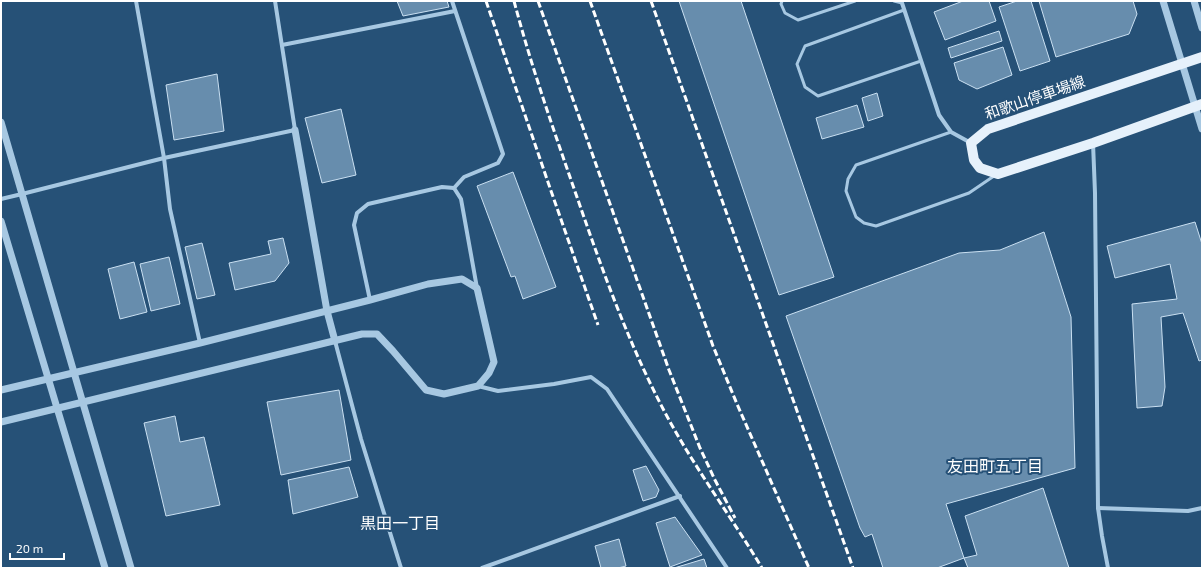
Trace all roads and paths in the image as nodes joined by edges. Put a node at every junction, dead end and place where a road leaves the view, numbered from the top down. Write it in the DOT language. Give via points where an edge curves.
graph roads {
  1 [pos="136,1"];
  2 [pos="274,1"];
  3 [pos="452,1"];
  4 [pos="782,1"];
  5 [pos="855,1"];
  6 [pos="894,1"];
  7 [pos="1163,1"];
  8 [pos="1194,1"];
  9 [pos="902,2"];
  10 [pos="904,10"];
  11 [pos="455,11"];
  12 [pos="1202,28"];
  13 [pos="282,46"];
  14 [pos="1202,57"];
  15 [pos="921,62"];
  16 [pos="1182,64"];
  17 [pos="1199,106"];
  18 [pos="1,122"];
  19 [pos="1202,129"];
  20 [pos="295,130"];
  21 [pos="951,132"];
  22 [pos="971,143"];
  23 [pos="1093,143"];
  24 [pos="164,158"];
  25 [pos="998,174"];
  26 [pos="454,188"];
  27 [pos="22,194"];
  28 [pos="1,199"];
  29 [pos="1,220"];
  30 [pos="477,288"];
  31 [pos="370,300"];
  32 [pos="327,311"];
  33 [pos="335,341"];
  34 [pos="200,343"];
  35 [pos="74,373"];
  36 [pos="49,379"];
  37 [pos="478,386"];
  38 [pos="1,390"];
  39 [pos="82,403"];
  40 [pos="58,409"];
  41 [pos="1,422"];
  42 [pos="680,496"];
  43 [pos="1098,508"];
  44 [pos="1202,508"];
  45 [pos="105,568"];
  46 [pos="131,568"];
  47 [pos="401,568"];
  48 [pos="482,568"];
  49 [pos="727,568"];
  50 [pos="1108,568"];
  1 -- 24 [label="street"];
  2 -- 13 [label="street"];
  3 -- 11 [label="street"];
  4 -- 5 [label="lane" via="785,13 798,20"];
  6 -- 9 [label="lane"];
  7 -- 16 [label="street"];
  8 -- 12 [label="street"];
  9 -- 10 [label="street"];
  10 -- 15 [label="street"];
  10 -- 15 [label="lane" via="805,46 797,64 805,87 818,96"];
  11 -- 13 [label="street"];
  11 -- 26 [label="street" via="503,154 498,162 464,177"];
  13 -- 20 [label="street"];
  14 -- 16 [label="main road, 和歌山停車場線"];
  15 -- 21 [label="street" via="939,115"];
  16 -- 17 [label="street"];
  16 -- 22 [label="main road, 和歌山停車場線" via="988,129"];
  17 -- 19 [label="street"];
  17 -- 23 [label="main road"];
  18 -- 27 [label="street"];
  20 -- 24 [label="street"];
  20 -- 32 [label="street"];
  21 -- 22 [label="street"];
  21 -- 25 [label="lane" via="856,165 848,179 846,191 856,217 864,223 876,226 969,192"];
  22 -- 25 [label="main road" via="974,160 980,168"];
  23 -- 25 [label="main road"];
  23 -- 43 [label="street"];
  24 -- 27 [label="street"];
  24 -- 34 [label="street" via="170,209"];
  26 -- 30 [label="street" via="461,199"];
  26 -- 31 [label="street" via="442,187 368,204 357,213 354,225"];
  27 -- 28 [label="street"];
  27 -- 35 [label="street"];
  29 -- 36 [label="street"];
  30 -- 31 [label="street" via="462,279 428,284"];
  30 -- 37 [label="street" via="494,362"];
  31 -- 32 [label="street"];
  32 -- 33 [label="street"];
  32 -- 34 [label="street"];
  33 -- 37 [label="street" via="362,334 377,334 426,390 444,394"];
  33 -- 39 [label="street"];
  33 -- 47 [label="street" via="361,439"];
  34 -- 35 [label="street"];
  35 -- 36 [label="street"];
  35 -- 39 [label="street"];
  36 -- 38 [label="street"];
  36 -- 40 [label="street"];
  37 -- 42 [label="street" via="498,392 591,377 607,389"];
  39 -- 40 [label="street"];
  39 -- 46 [label="street"];
  40 -- 41 [label="street"];
  40 -- 45 [label="street"];
  42 -- 48 [label="street"];
  42 -- 49 [label="street"];
  43 -- 44 [label="street" via="1188,511"];
  43 -- 50 [label="street"];
}
